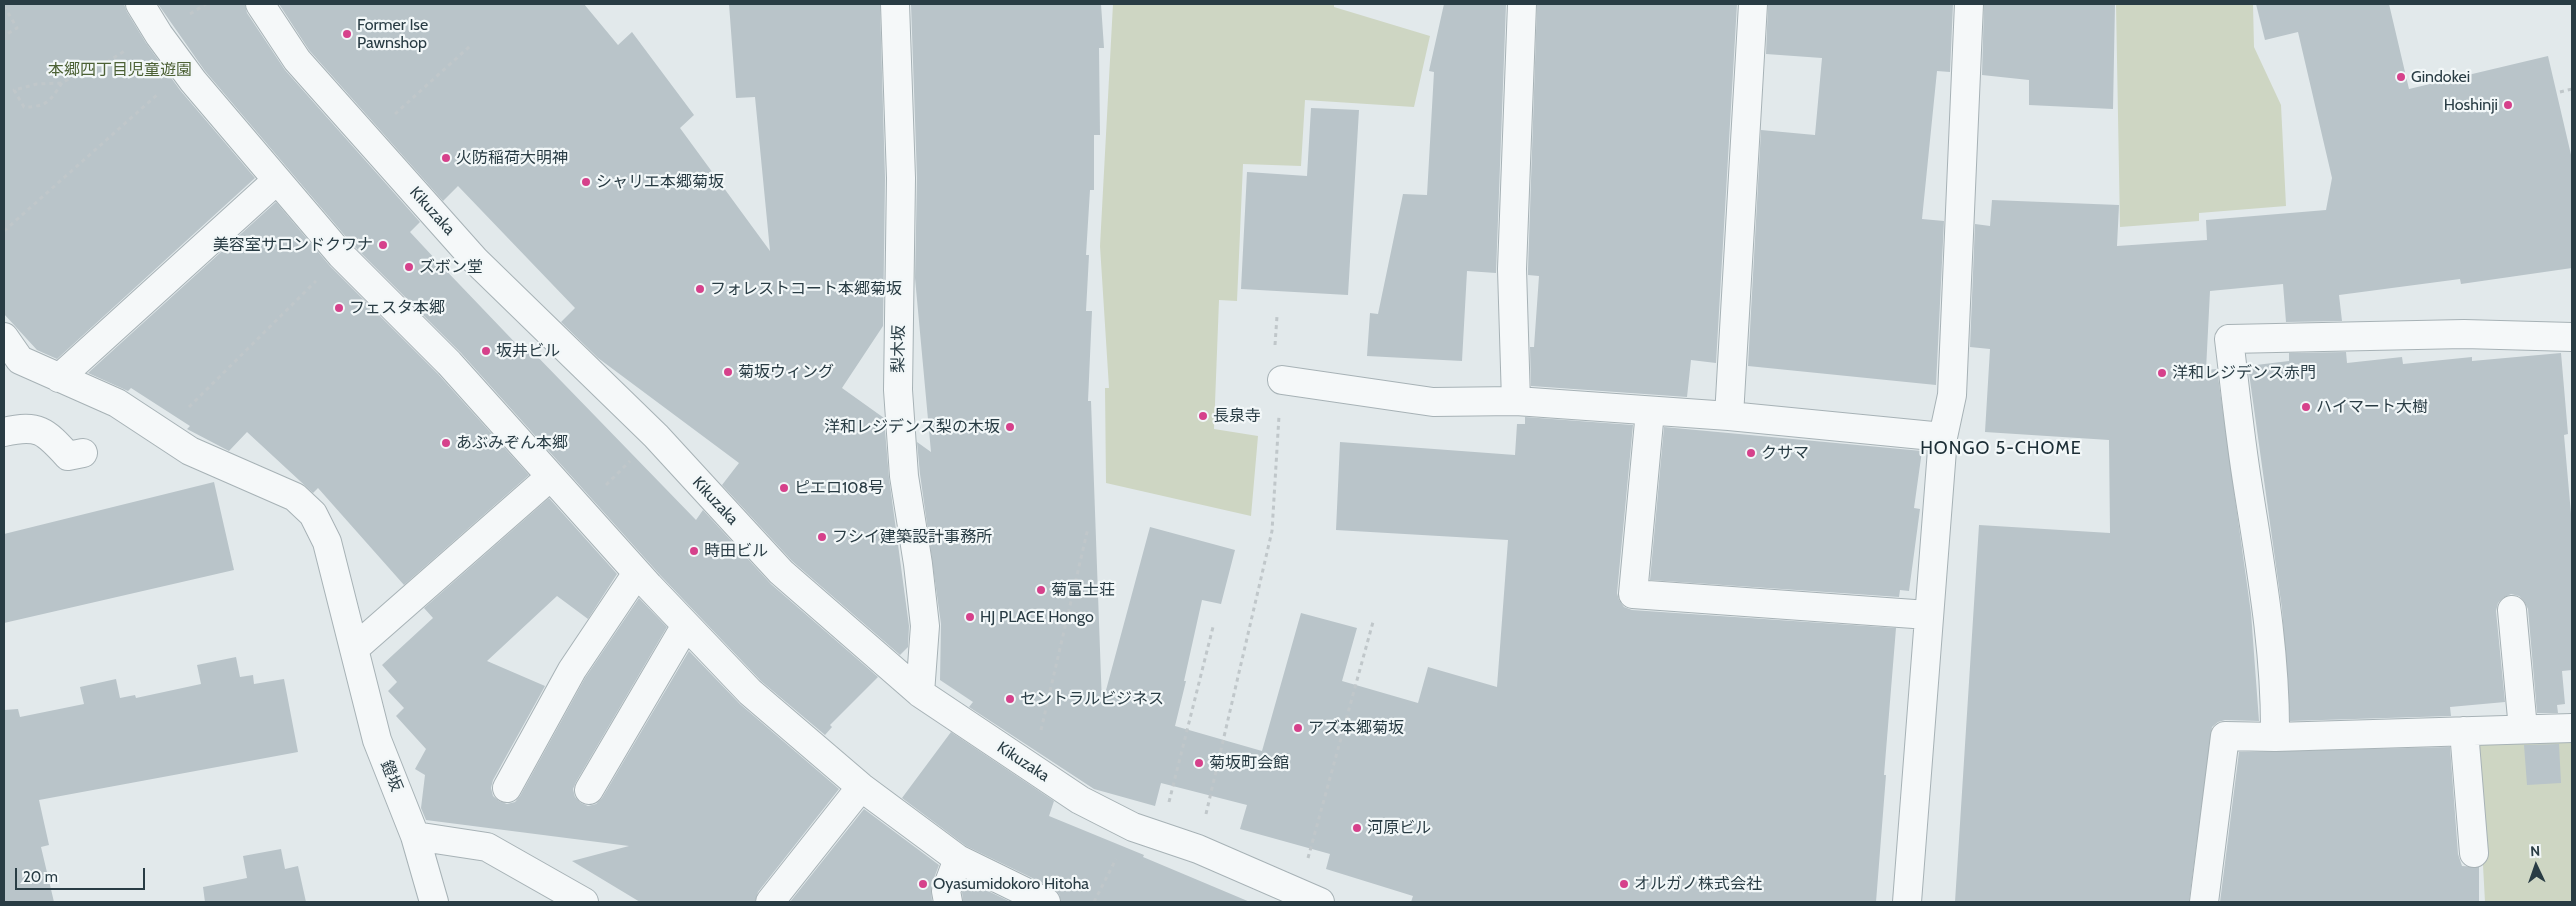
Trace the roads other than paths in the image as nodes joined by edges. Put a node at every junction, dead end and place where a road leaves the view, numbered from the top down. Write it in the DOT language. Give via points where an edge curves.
graph roads {
  1 [pos="140,4"];
  2 [pos="260,4"];
  3 [pos="895,4"];
  4 [pos="1522,4"];
  5 [pos="1753,4"];
  6 [pos="1969,4"];
  7 [pos="277,180"];
  8 [pos="4,337"];
  9 [pos="2572,337"];
  10 [pos="59,378"];
  11 [pos="1282,380"];
  12 [pos="1516,401"];
  13 [pos="1650,411"];
  14 [pos="1729,416"];
  15 [pos="4,432"];
  16 [pos="1943,438"];
  17 [pos="83,453"];
  18 [pos="550,476"];
  19 [pos="637,573"];
  20 [pos="2512,610"];
  21 [pos="1928,615"];
  22 [pos="686,625"];
  23 [pos="354,649"];
  24 [pos="920,693"];
  25 [pos="2572,728"];
  26 [pos="2523,729"];
  27 [pos="2464,730"];
  28 [pos="2275,737"];
  29 [pos="861,787"];
  30 [pos="507,788"];
  31 [pos="589,790"];
  32 [pos="415,836"];
  33 [pos="2474,853"];
  34 [pos="958,858"];
  35 [pos="1309,897"];
  36 [pos="434,902"];
  37 [pos="584,902"];
  38 [pos="770,902"];
  39 [pos="948,902"];
  40 [pos="1046,902"];
  41 [pos="1907,902"];
  42 [pos="2204,902"];
  1 -- 7 [label="street" via="185,70"];
  2 -- 24 [label="street, Kikuzaka" via="297,60 475,260 656,436 781,572"];
  3 -- 24 [label="street, 梨木坂" via="901,178 898,390 904,476 925,626"];
  4 -- 12 [label="street" via="1512,269"];
  5 -- 14 [label="street"];
  6 -- 16 [label="street" via="1952,395"];
  7 -- 10 [label="street"];
  7 -- 18 [label="street" via="341,255 449,364"];
  8 -- 10 [label="street, 鐙坂" via="20,360"];
  9 -- 28 [label="street" via="2454,334 2229,339 2247,484 2266,597 2275,695"];
  10 -- 23 [label="street, 鐙坂" via="117,403 190,451 294,497 313,514 328,542"];
  11 -- 12 [label="street" via="1433,402"];
  12 -- 13 [label="street"];
  13 -- 14 [label="street"];
  13 -- 21 [label="street" via="1633,594"];
  14 -- 16 [label="street"];
  15 -- 17 [label="street" via="22,428 46,432 68,456"];
  16 -- 21 [label="street"];
  18 -- 19 [label="street"];
  18 -- 23 [label="street"];
  19 -- 22 [label="street"];
  19 -- 30 [label="street" via="572,670"];
  20 -- 26 [label="street"];
  21 -- 41 [label="street"];
  22 -- 29 [label="street" via="750,692"];
  22 -- 31 [label="street"];
  23 -- 32 [label="street, 鐙坂" via="377,740"];
  24 -- 35 [label="street, Kikuzaka" via="1080,800 1133,827 1198,849"];
  25 -- 26 [label="street"];
  26 -- 27 [label="street"];
  27 -- 28 [label="street"];
  27 -- 33 [label="street"];
  28 -- 42 [label="street" via="2225,736"];
  29 -- 34 [label="street"];
  29 -- 38 [label="street"];
  32 -- 36 [label="street, 鐙坂"];
  32 -- 37 [label="street" via="486,847"];
  34 -- 39 [label="street" via="946,891"];
  34 -- 40 [label="street"];
}
